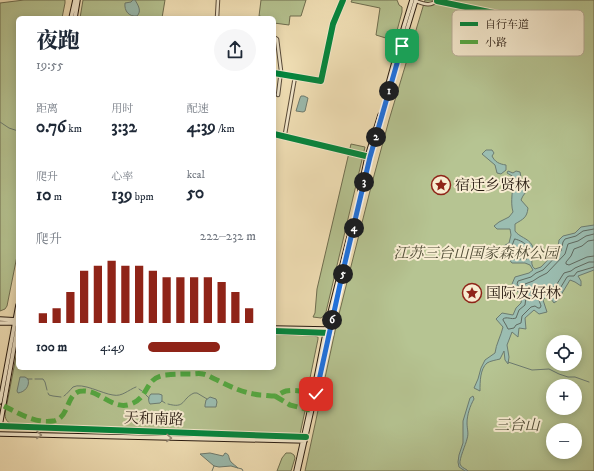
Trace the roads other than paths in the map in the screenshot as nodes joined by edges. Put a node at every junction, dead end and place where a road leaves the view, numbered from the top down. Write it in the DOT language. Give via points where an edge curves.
graph roads {
  1 [pos="73,0"];
  2 [pos="79,0"];
  3 [pos="218,0"];
  4 [pos="343,0"];
  5 [pos="415,0"];
  6 [pos="437,0"];
  7 [pos="75,8"];
  8 [pos="483,10"];
  9 [pos="72,16"];
  10 [pos="75,16"];
  11 [pos="217,16"];
  12 [pos="276,38"];
  13 [pos="276,73"];
  14 [pos="280,74"];
  15 [pos="295,77"];
  16 [pos="278,95"];
  17 [pos="276,134"];
  18 [pos="285,136"];
  19 [pos="369,157"];
  20 [pos="0,319"];
  21 [pos="16,322"];
  22 [pos="16,322"];
  23 [pos="0,323"];
  24 [pos="16,327"];
  25 [pos="16,328"];
  26 [pos="276,328"];
  27 [pos="276,331"];
  28 [pos="328,331"];
  29 [pos="0,402"];
  30 [pos="0,426"];
  31 [pos="0,434"];
  32 [pos="304,439"];
  33 [pos="297,471"];
  1 -- 7 [label="street"];
  2 -- 7 [label="street"];
  3 -- 11 [label="street"];
  4 -- 15 [label="street" via="333,24 321,81"];
  5 -- 6 [label="street" via="426,5"];
  5 -- 19 [label="street"];
  6 -- 8 [label="street"];
  7 -- 9 [label="street"];
  7 -- 10 [label="street"];
  12 -- 14 [label="street"];
  13 -- 14 [label="street"];
  14 -- 15 [label="street"];
  14 -- 16 [label="street"];
  15 -- 18 [label="street"];
  17 -- 18 [label="street"];
  18 -- 19 [label="street"];
  19 -- 28 [label="street"];
  20 -- 21 [label="street"];
  22 -- 23 [label="street"];
  24 -- 29 [label="street"];
  25 -- 30 [label="street"];
  26 -- 28 [label="street"];
  27 -- 28 [label="street"];
  28 -- 32 [label="street"];
  30 -- 32 [label="street, 天和南路"];
  31 -- 32 [label="street, 天和南路, one-way"];
  32 -- 33 [label="street"];
}
